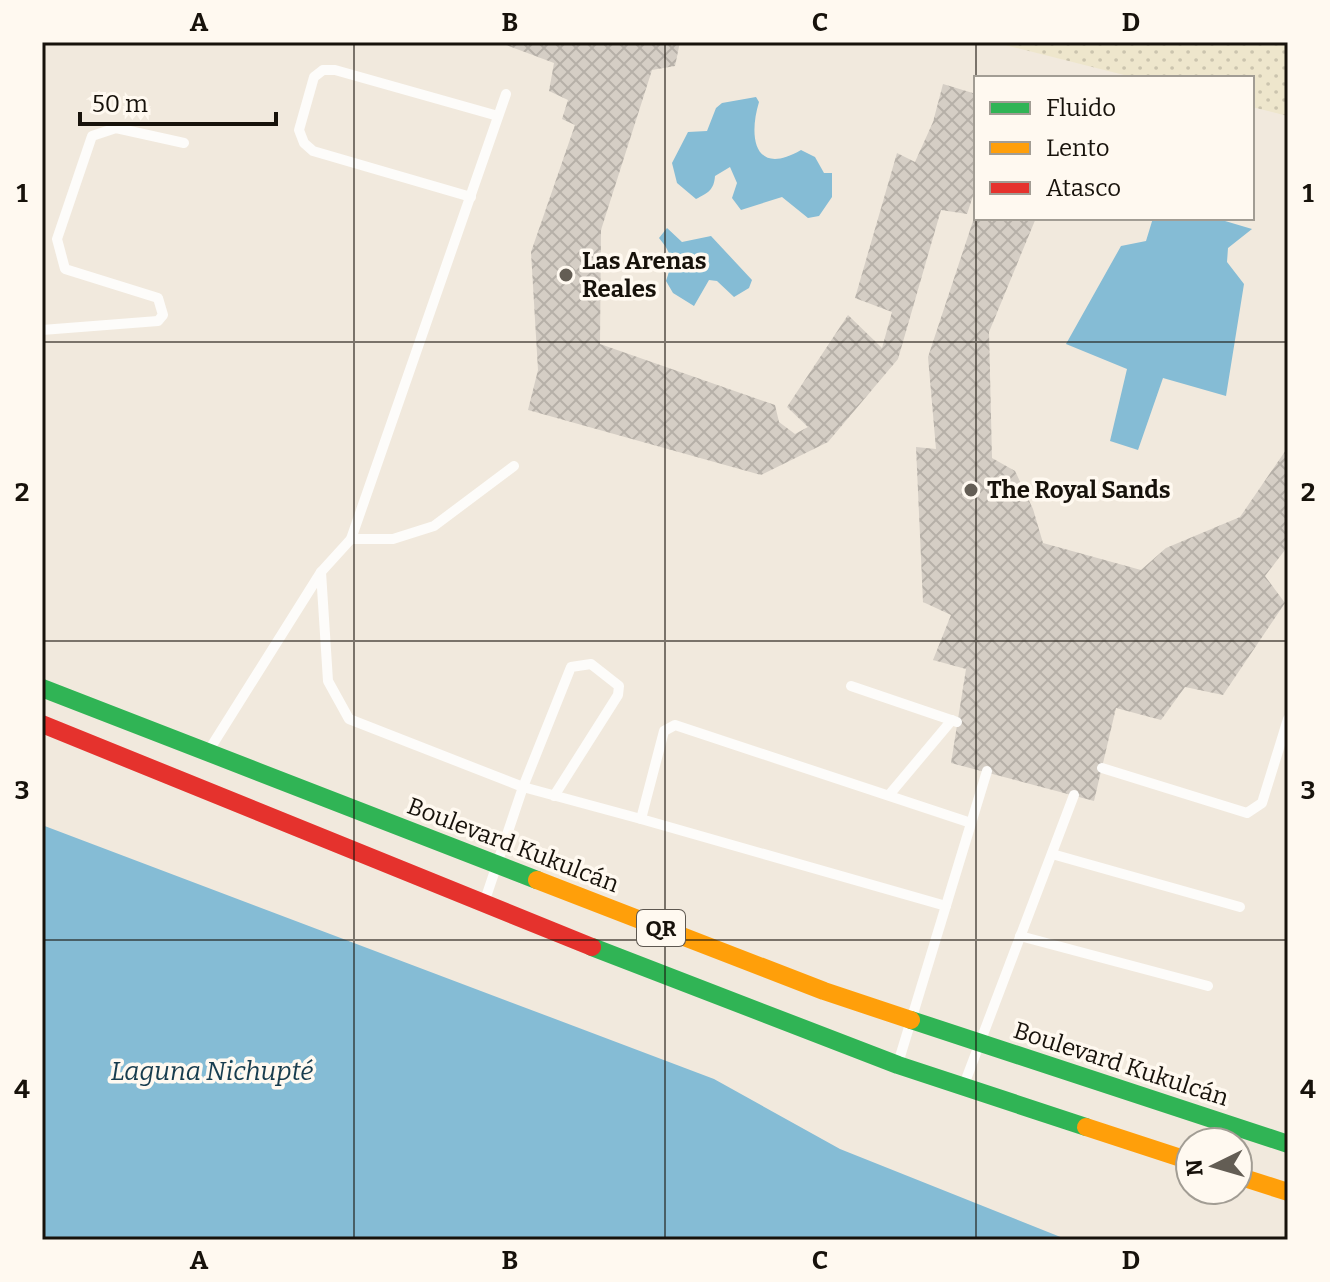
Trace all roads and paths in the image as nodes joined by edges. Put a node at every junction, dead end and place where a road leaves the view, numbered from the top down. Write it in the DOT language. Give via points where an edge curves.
graph roads {
  1 [pos="506,94"];
  2 [pos="498,116"];
  3 [pos="184,143"];
  4 [pos="471,197"];
  5 [pos="42,330"];
  6 [pos="514,466"];
  7 [pos="351,539"];
  8 [pos="321,572"];
  9 [pos="851,686"];
  10 [pos="42,688"];
  11 [pos="1288,719"];
  12 [pos="42,724"];
  13 [pos="207,752"];
  14 [pos="1102,768"];
  15 [pos="987,771"];
  16 [pos="523,787"];
  17 [pos="889,795"];
  18 [pos="1074,795"];
  19 [pos="554,796"];
  20 [pos="641,819"];
  21 [pos="971,823"];
  22 [pos="1052,854"];
  23 [pos="497,865"];
  24 [pos="483,905"];
  25 [pos="946,906"];
  26 [pos="1240,907"];
  27 [pos="1020,936"];
  28 [pos="1208,986"];
  29 [pos="911,1020"];
  30 [pos="981,1043"];
  31 [pos="898,1065"];
  32 [pos="963,1088"];
  33 [pos="1288,1144"];
  34 [pos="1174,1156"];
  35 [pos="1254,1181"];
  36 [pos="1288,1192"];
  1 -- 2 [label="lane"];
  2 -- 4 [label="lane"];
  2 -- 4 [label="lane" via="335,70 314,77 299,130 313,151"];
  3 -- 5 [label="lane" via="116,128 92,136 57,239 65,269 158,298 163,315 158,321"];
  4 -- 7 [label="lane"];
  6 -- 7 [label="lane" via="434,526 393,539"];
  7 -- 8 [label="lane"];
  8 -- 13 [label="lane"];
  8 -- 16 [label="lane" via="328,681 349,719"];
  9 -- 17 [label="lane" via="955,721"];
  10 -- 13 [label="main road, Boulevard Kukulcán / QR"];
  11 -- 14 [label="lane" via="1262,803 1247,813"];
  12 -- 24 [label="main road, QR"];
  13 -- 23 [label="main road, Boulevard Kukulcán / QR"];
  15 -- 21 [label="lane"];
  16 -- 19 [label="lane"];
  16 -- 19 [label="lane" via="571,667 591,664 619,686 618,695"];
  16 -- 23 [label="lane"];
  17 -- 20 [label="lane" via="675,725 664,731"];
  17 -- 21 [label="lane"];
  18 -- 22 [label="lane"];
  19 -- 20 [label="lane"];
  20 -- 25 [label="lane"];
  21 -- 25 [label="lane"];
  22 -- 26 [label="lane"];
  22 -- 27 [label="lane"];
  23 -- 24 [label="lane"];
  23 -- 29 [label="main road, Boulevard Kukulcán / QR"];
  24 -- 31 [label="main road, QR"];
  25 -- 29 [label="lane"];
  27 -- 28 [label="lane"];
  27 -- 30 [label="lane"];
  29 -- 30 [label="main road, Boulevard Kukulcán / QR"];
  29 -- 31 [label="lane"];
  30 -- 32 [label="lane"];
  30 -- 33 [label="main road, Boulevard Kukulcán / QR"];
  31 -- 32 [label="main road, QR"];
  32 -- 34 [label="main road, QR"];
  35 -- 36 [label="main road"];
}
